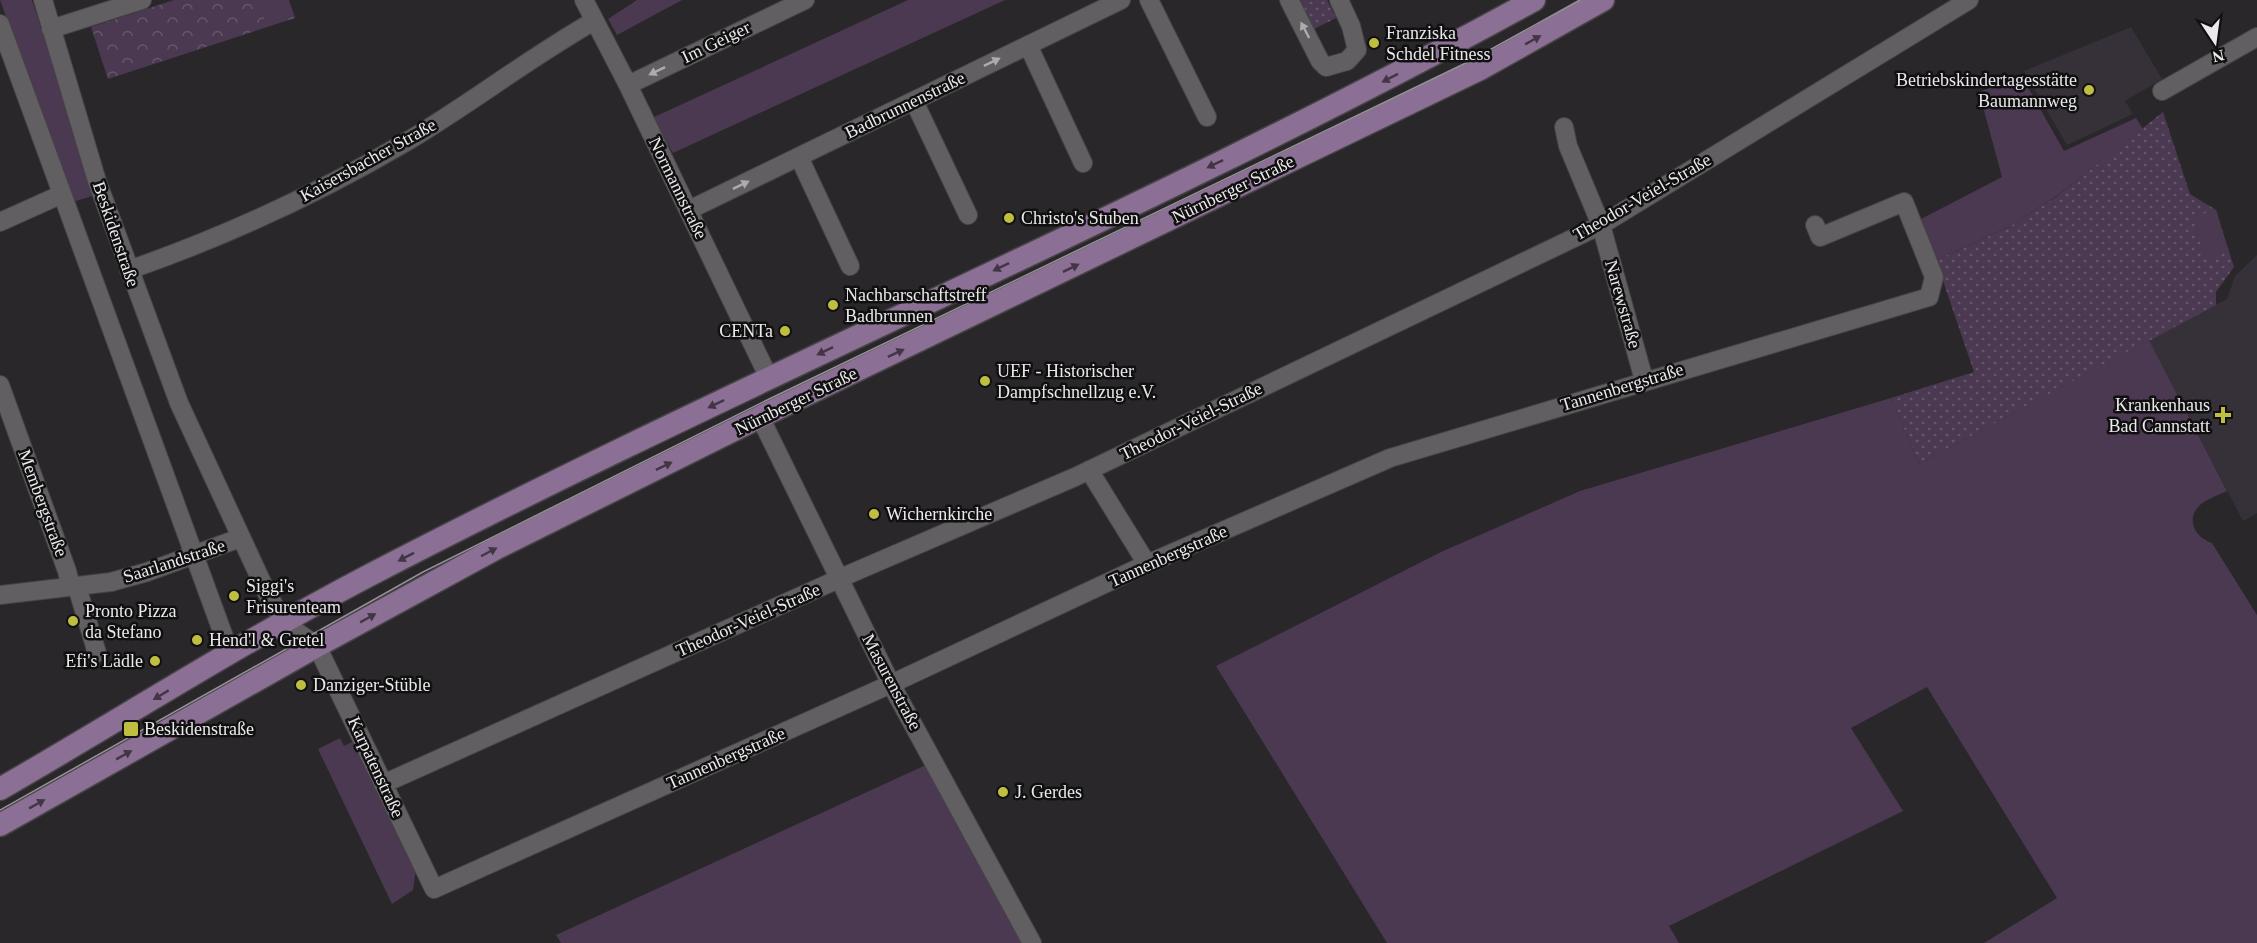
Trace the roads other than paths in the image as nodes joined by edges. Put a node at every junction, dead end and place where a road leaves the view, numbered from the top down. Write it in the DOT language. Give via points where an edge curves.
graph roads {
  1 [pos="43,0"];
  2 [pos="142,0"];
  3 [pos="584,0"];
  4 [pos="805,0"];
  5 [pos="1121,0"];
  6 [pos="1149,0"];
  7 [pos="1289,0"];
  8 [pos="1339,0"];
  9 [pos="1534,0"];
  10 [pos="1603,0"];
  11 [pos="1969,0"];
  12 [pos="594,21"];
  13 [pos="0,24"];
  14 [pos="51,29"];
  15 [pos="2257,37"];
  16 [pos="1028,45"];
  17 [pos="628,85"];
  18 [pos="2162,91"];
  19 [pos="914,101"];
  20 [pos="1207,117"];
  21 [pos="1564,127"];
  22 [pos="799,157"];
  23 [pos="1083,163"];
  24 [pos="60,195"];
  25 [pos="689,210"];
  26 [pos="968,215"];
  27 [pos="0,222"];
  28 [pos="1601,225"];
  29 [pos="1815,225"];
  30 [pos="850,266"];
  31 [pos="129,270"];
  32 [pos="769,378"];
  33 [pos="1644,380"];
  34 [pos="0,385"];
  35 [pos="760,417"];
  36 [pos="1089,470"];
  37 [pos="240,538"];
  38 [pos="195,555"];
  39 [pos="1148,564"];
  40 [pos="838,579"];
  41 [pos="74,587"];
  42 [pos="0,595"];
  43 [pos="330,597"];
  44 [pos="284,623"];
  45 [pos="317,646"];
  46 [pos="230,653"];
  47 [pos="97,654"];
  48 [pos="271,671"];
  49 [pos="891,684"];
  50 [pos="383,784"];
  51 [pos="0,789"];
  52 [pos="0,825"];
  53 [pos="434,889"];
  54 [pos="1032,943"];
  1 -- 14 [label="street, Beskidenstraße"];
  2 -- 14 [label="street"];
  3 -- 12 [label="street, Normannstraße"];
  4 -- 17 [label="street, Im Geiger, one-way"];
  5 -- 16 [label="street, Badbrunnenstraße"];
  6 -- 20 [label="street"];
  8 -- 7 [label="street, one-way" via="1357,50 1347,62 1326,66"];
  9 -- 32 [label="main road, Nürnberger Straße, one-way" via="1351,98"];
  35 -- 10 [label="main road, Nürnberger Straße, one-way" via="1482,68"];
  11 -- 28 [label="street, Theodor-Veiel-Straße"];
  12 -- 17 [label="street, Normannstraße"];
  12 -- 31 [label="street, Kaisersbacher Straße" via="461,109 339,179"];
  13 -- 24 [label="street, Beskidenstraße"];
  14 -- 31 [label="street, Beskidenstraße" via="97,181"];
  15 -- 18 [label="street"];
  19 -- 16 [label="street, Badbrunnenstraße, one-way"];
  16 -- 23 [label="street"];
  17 -- 25 [label="street, Normannstraße"];
  19 -- 22 [label="street, Badbrunnenstraße"];
  19 -- 26 [label="street"];
  21 -- 28 [label="street, Narewstraße"];
  25 -- 22 [label="street, Badbrunnenstraße, one-way"];
  22 -- 30 [label="street"];
  24 -- 27 [label="street"];
  24 -- 38 [label="street, Beskidenstraße"];
  25 -- 32 [label="street, Normannstraße"];
  28 -- 33 [label="street, Narewstraße"];
  28 -- 36 [label="street, Theodor-Veiel-Straße"];
  29 -- 33 [label="street, Tannenbergstraße" via="1820,237 1904,202 1934,277 1929,297"];
  31 -- 37 [label="street, Beskidenstraße" via="179,403"];
  32 -- 43 [label="main road, Nürnberger Straße, one-way" via="533,492"];
  33 -- 39 [label="street, Tannenbergstraße" via="1389,458"];
  34 -- 41 [label="street, Membergstraße"];
  35 -- 40 [label="street, Masurenstraße"];
  45 -- 35 [label="main road, Nürnberger Straße, one-way" via="495,549"];
  36 -- 39 [label="street"];
  36 -- 40 [label="street, Theodor-Veiel-Straße"];
  37 -- 38 [label="street, Saarlandstraße"];
  37 -- 44 [label="street, Beskidenstraße"];
  38 -- 41 [label="street, Saarlandstraße" via="138,574"];
  38 -- 46 [label="street, Beskidenstraße"];
  39 -- 49 [label="street, Tannenbergstraße"];
  40 -- 49 [label="street, Masurenstraße"];
  40 -- 50 [label="street, Theodor-Veiel-Straße"];
  41 -- 42 [label="street, Saarlandstraße"];
  41 -- 47 [label="street, Membergstraße"];
  43 -- 44 [label="main road, Nürnberger Straße"];
  43 -- 45 [label="main road" via="313,624"];
  44 -- 45 [label="street"];
  44 -- 46 [label="main road, Nürnberger Straße"];
  44 -- 48 [label="main road" via="289,645"];
  45 -- 48 [label="main road, Nürnberger Straße"];
  45 -- 50 [label="street, Karpatenstraße"];
  46 -- 51 [label="main road, Nürnberger Straße, one-way"];
  52 -- 48 [label="main road, Nürnberger Straße, one-way"];
  49 -- 53 [label="street, Tannenbergstraße"];
  49 -- 54 [label="street, Masurenstraße"];
  50 -- 53 [label="street, Karpatenstraße"];
}
